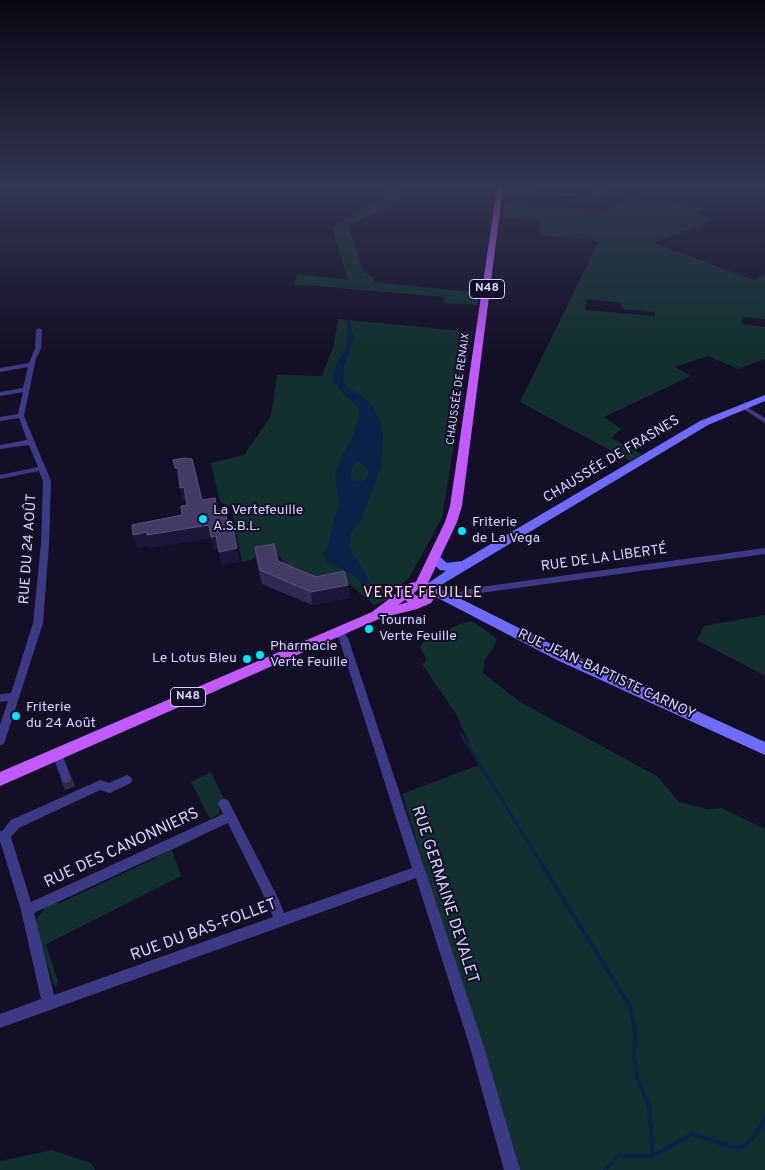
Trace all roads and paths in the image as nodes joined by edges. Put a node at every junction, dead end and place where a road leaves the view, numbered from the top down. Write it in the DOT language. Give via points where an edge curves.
graph roads {
  1 [pos="493,243"];
  2 [pos="39,330"];
  3 [pos="31,365"];
  4 [pos="0,370"];
  5 [pos="25,390"];
  6 [pos="0,394"];
  7 [pos="765,398"];
  8 [pos="742,406"];
  9 [pos="21,416"];
  10 [pos="0,419"];
  11 [pos="765,421"];
  12 [pos="31,442"];
  13 [pos="0,447"];
  14 [pos="42,468"];
  15 [pos="0,477"];
  16 [pos="765,551"];
  17 [pos="434,558"];
  18 [pos="468,563"];
  19 [pos="425,593"];
  20 [pos="447,599"];
  21 [pos="377,615"];
  22 [pos="338,632"];
  23 [pos="14,696"];
  24 [pos="0,698"];
  25 [pos="0,741"];
  26 [pos="765,749"];
  27 [pos="57,754"];
  28 [pos="66,778"];
  29 [pos="0,779"];
  30 [pos="127,780"];
  31 [pos="224,804"];
  32 [pos="230,816"];
  33 [pos="2,836"];
  34 [pos="419,871"];
  35 [pos="27,910"];
  36 [pos="280,921"];
  37 [pos="49,1003"];
  38 [pos="0,1021"];
  39 [pos="512,1170"];
  1 -- 17 [label="main road, CHAUSSÉE DE RENAIX / N48" via="456,506"];
  2 -- 3 [label="street, RUE DU 24 AOÛT" via="38,349"];
  3 -- 4 [label="street"];
  3 -- 5 [label="street, RUE DU 24 AOÛT"];
  5 -- 6 [label="street"];
  5 -- 9 [label="street, RUE DU 24 AOÛT"];
  7 -- 8 [label="main road, CHAUSSÉE DE FRASNES"];
  8 -- 11 [label="street"];
  8 -- 18 [label="main road, CHAUSSÉE DE FRASNES" via="704,423"];
  9 -- 10 [label="street"];
  9 -- 12 [label="street, RUE DU 24 AOÛT"];
  12 -- 13 [label="street"];
  12 -- 14 [label="street, RUE DU 24 AOÛT"];
  14 -- 15 [label="street"];
  14 -- 23 [label="street, RUE DU 24 AOÛT" via="47,494 38,623"];
  16 -- 20 [label="street, RUE DE LA LIBERTÉ" via="473,591"];
  17 -- 18 [label="main road" via="449,568"];
  17 -- 19 [label="main road, CHAUSSÉE DE RENAIX / N48" via="423,574"];
  18 -- 19 [label="main road, CHAUSSÉE DE FRASNES"];
  19 -- 20 [label="main road, RUE JEAN-BAPTISTE CARNOY"];
  19 -- 21 [label="main road, N48" via="412,606"];
  19 -- 21 [label="main road, N48" via="410,598 408,593"];
  20 -- 26 [label="main road, RUE JEAN-BAPTISTE CARNOY"];
  21 -- 22 [label="main road, N48"];
  22 -- 27 [label="main road, N48"];
  22 -- 34 [label="street, RUE GERMAINE DEVALET" via="343,638"];
  23 -- 24 [label="street"];
  23 -- 25 [label="street, RUE DU 24 AOÛT"];
  27 -- 28 [label="street"];
  27 -- 29 [label="main road, N48"];
  30 -- 33 [label="street" via="110,788 100,785 72,795 15,824"];
  31 -- 32 [label="street"];
  32 -- 35 [label="street, RUE DES CANONNIERS"];
  32 -- 36 [label="street" via="275,904"];
  33 -- 35 [label="street"];
  34 -- 36 [label="street, RUE DU BAS-FOLLET"];
  34 -- 39 [label="street, RUE GERMAINE DEVALET" via="477,1046"];
  35 -- 37 [label="street"];
  36 -- 37 [label="street, RUE DU BAS-FOLLET"];
  37 -- 38 [label="street, RUE DU BAS-FOLLET"];
}
